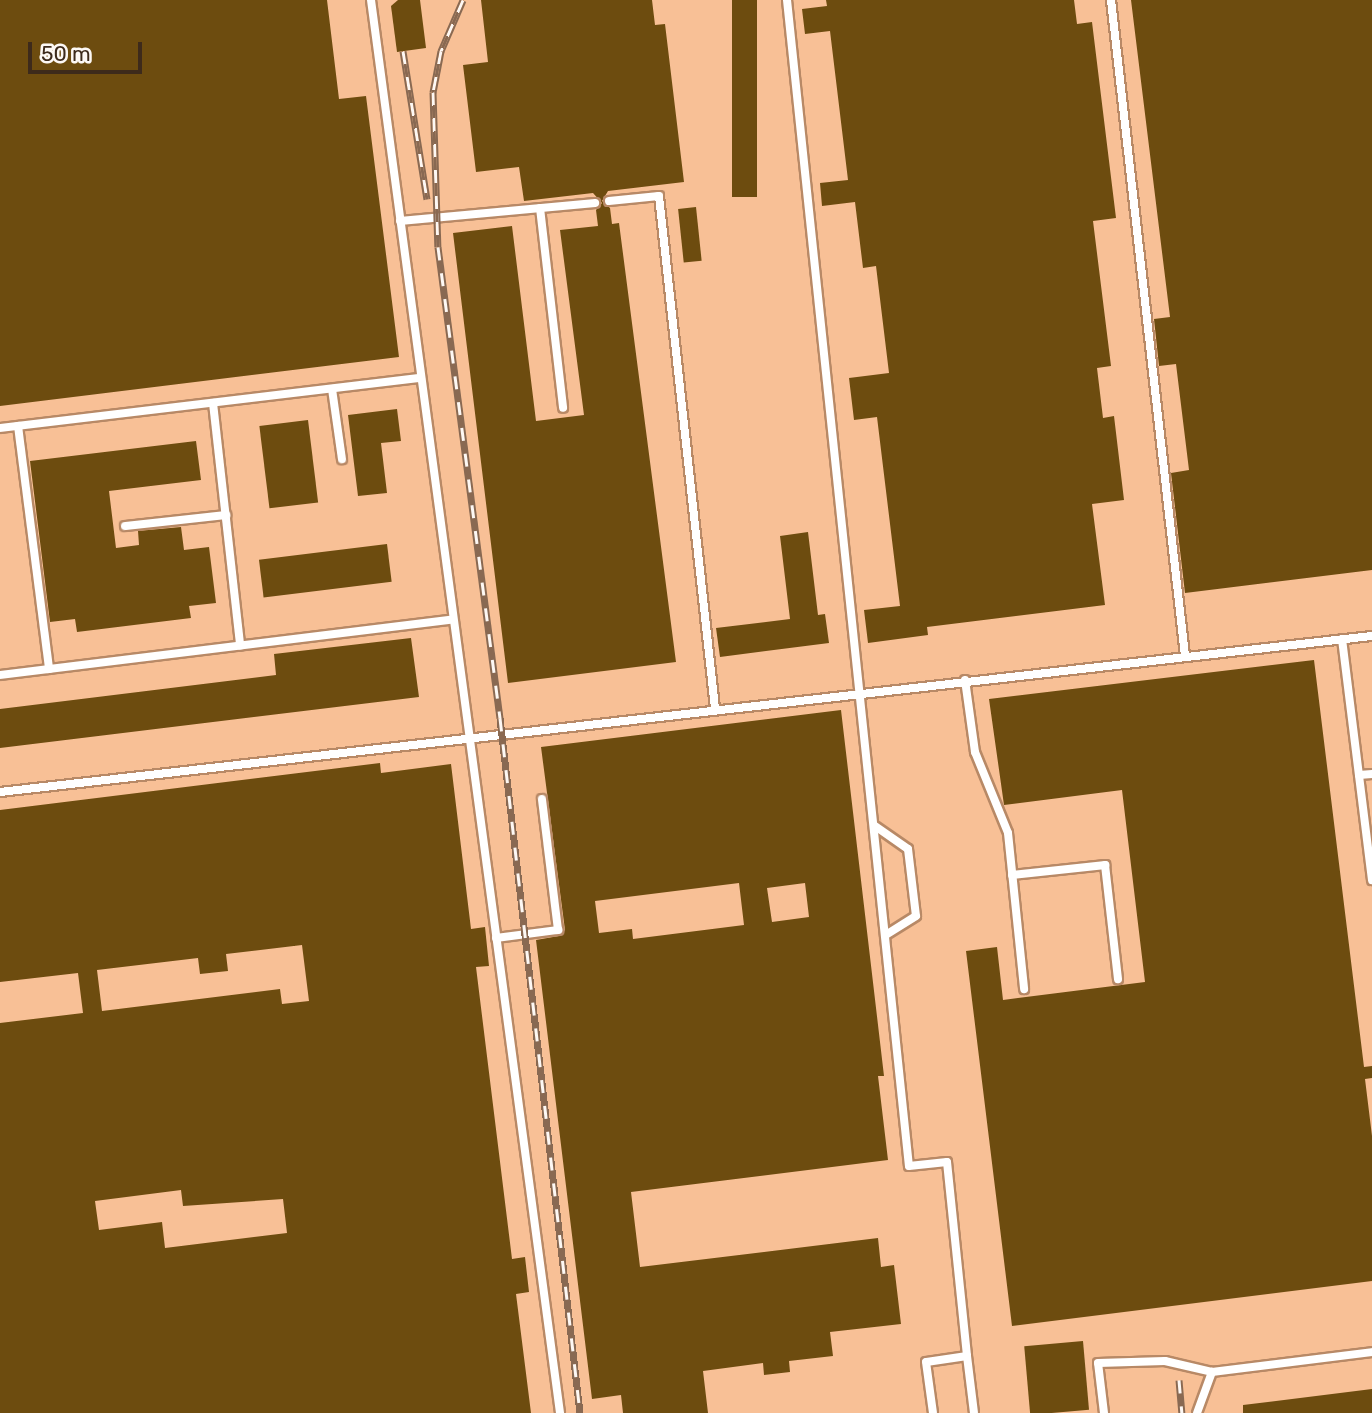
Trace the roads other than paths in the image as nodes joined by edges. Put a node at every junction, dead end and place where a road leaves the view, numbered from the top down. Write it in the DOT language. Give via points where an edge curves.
graph roads {
  1 [pos="371,0"];
  2 [pos="787,0"];
  3 [pos="1111,0"];
  4 [pos="609,201"];
  5 [pos="595,203"];
  6 [pos="540,208"];
  7 [pos="400,221"];
  8 [pos="421,378"];
  9 [pos="332,389"];
  10 [pos="213,403"];
  11 [pos="563,408"];
  12 [pos="18,426"];
  13 [pos="0,428"];
  14 [pos="342,459"];
  15 [pos="226,515"];
  16 [pos="125,526"];
  17 [pos="453,619"];
  18 [pos="1372,636"];
  19 [pos="1342,639"];
  20 [pos="240,645"];
  21 [pos="1185,656"];
  22 [pos="49,669"];
  23 [pos="0,675"];
  24 [pos="965,681"];
  25 [pos="862,692"];
  26 [pos="715,708"];
  27 [pos="469,735"];
  28 [pos="1372,774"];
  29 [pos="1359,775"];
  30 [pos="0,792"];
  31 [pos="542,799"];
  32 [pos="875,826"];
  33 [pos="1012,875"];
  34 [pos="1372,880"];
  35 [pos="886,935"];
  36 [pos="496,937"];
  37 [pos="1118,979"];
  38 [pos="1024,989"];
  39 [pos="1372,1352"];
  40 [pos="967,1356"];
  41 [pos="1212,1372"];
  42 [pos="560,1413"];
  43 [pos="933,1413"];
  44 [pos="974,1413"];
  45 [pos="1104,1413"];
  46 [pos="1197,1413"];
  1 -- 7 [label="lane"];
  2 -- 25 [label="lane"];
  3 -- 21 [label="lane"];
  4 -- 26 [label="lane" via="659,196"];
  5 -- 6 [label="lane"];
  6 -- 7 [label="lane"];
  6 -- 11 [label="lane"];
  7 -- 8 [label="lane"];
  8 -- 9 [label="lane"];
  8 -- 17 [label="lane"];
  9 -- 10 [label="lane"];
  9 -- 14 [label="lane"];
  10 -- 12 [label="lane"];
  10 -- 15 [label="lane"];
  12 -- 13 [label="lane"];
  12 -- 22 [label="lane"];
  15 -- 16 [label="lane"];
  15 -- 20 [label="lane"];
  17 -- 20 [label="lane"];
  17 -- 27 [label="lane"];
  18 -- 19 [label="lane"];
  19 -- 21 [label="lane"];
  19 -- 29 [label="lane"];
  20 -- 22 [label="lane"];
  21 -- 24 [label="lane"];
  22 -- 23 [label="lane"];
  24 -- 25 [label="lane"];
  24 -- 33 [label="lane" via="975,752 1008,833"];
  25 -- 26 [label="lane"];
  25 -- 32 [label="lane"];
  26 -- 27 [label="lane"];
  27 -- 30 [label="lane"];
  27 -- 36 [label="lane"];
  28 -- 29 [label="lane"];
  29 -- 34 [label="lane"];
  31 -- 36 [label="lane" via="558,930"];
  32 -- 35 [label="lane"];
  32 -- 35 [label="lane" via="908,849 916,916"];
  33 -- 37 [label="lane" via="1105,864"];
  33 -- 38 [label="lane"];
  35 -- 40 [label="lane" via="909,1166 947,1162"];
  36 -- 42 [label="lane"];
  39 -- 41 [label="lane"];
  40 -- 43 [label="lane" via="926,1362"];
  40 -- 44 [label="lane"];
  41 -- 45 [label="lane" via="1165,1361 1098,1363"];
  41 -- 46 [label="lane"];
}
